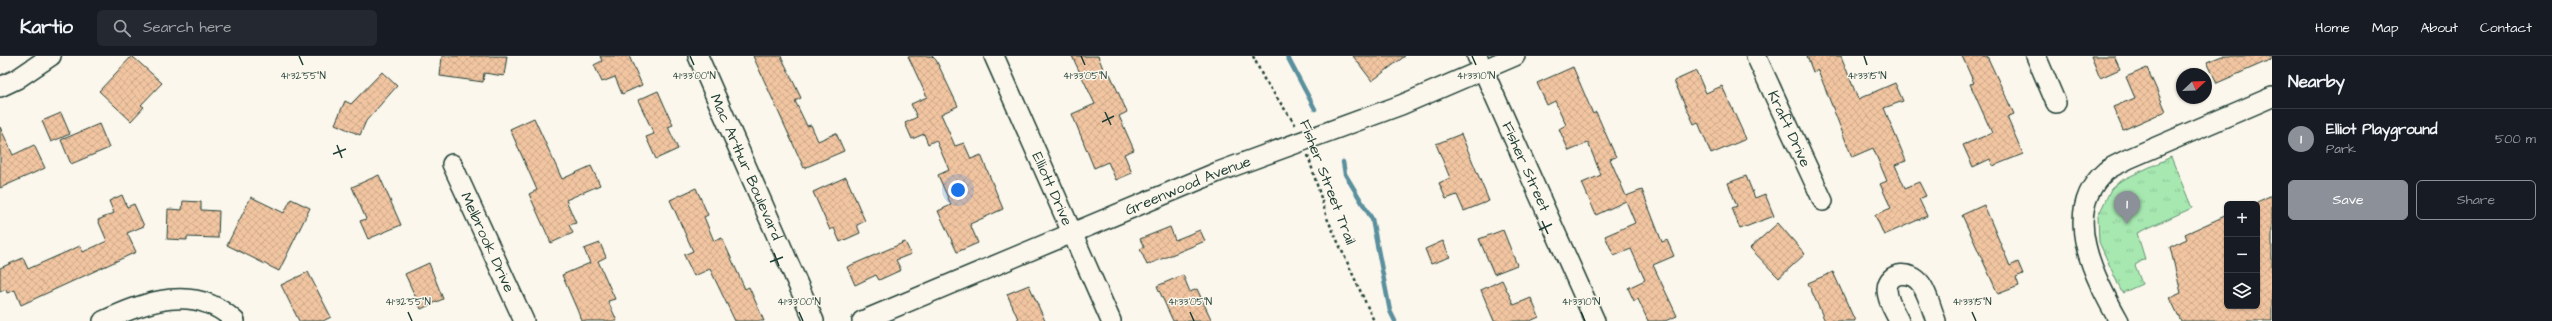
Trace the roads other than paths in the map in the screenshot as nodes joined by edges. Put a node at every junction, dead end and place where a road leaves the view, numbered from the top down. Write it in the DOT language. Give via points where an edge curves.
graph roads {
  1 [pos="52,56"];
  2 [pos="698,56"];
  3 [pos="994,56"];
  4 [pos="1516,56"];
  5 [pos="1756,56"];
  6 [pos="2036,56"];
  7 [pos="1480,63"];
  8 [pos="0,87"];
  9 [pos="2272,97"];
  10 [pos="2056,104"];
  11 [pos="452,164"];
  12 [pos="1823,201"];
  13 [pos="1072,232"];
  14 [pos="232,319"];
  15 [pos="103,321"];
  16 [pos="524,321"];
  17 [pos="814,321"];
  18 [pos="862,321"];
  19 [pos="1111,321"];
  20 [pos="1595,321"];
  21 [pos="1899,321"];
  22 [pos="1936,321"];
  23 [pos="2119,321"];
  1 -- 8 [label="street"];
  2 -- 17 [label="street, Mac Arthur Boulevard"];
  3 -- 13 [label="street, Elliott Drive"];
  4 -- 7 [label="street, Greenwood Avenue"];
  5 -- 12 [label="street, Kraft Drive"];
  6 -- 10 [label="street"];
  7 -- 13 [label="street, Greenwood Avenue" via="1401,105 1303,140"];
  7 -- 20 [label="street, Fisher Street"];
  9 -- 23 [label="street" via="2128,159 2107,170 2095,183 2085,204 2082,230 2086,252"];
  11 -- 16 [label="street, Melbrook Drive"];
  13 -- 18 [label="street, Greenwood Avenue"];
  13 -- 19 [label="street, Elliott Drive"];
  14 -- 15 [label="street" via="208,304 165,298 141,304"];
  21 -- 22 [label="street" via="1887,288 1894,278 1906,273 1913,275 1922,284"];
}
